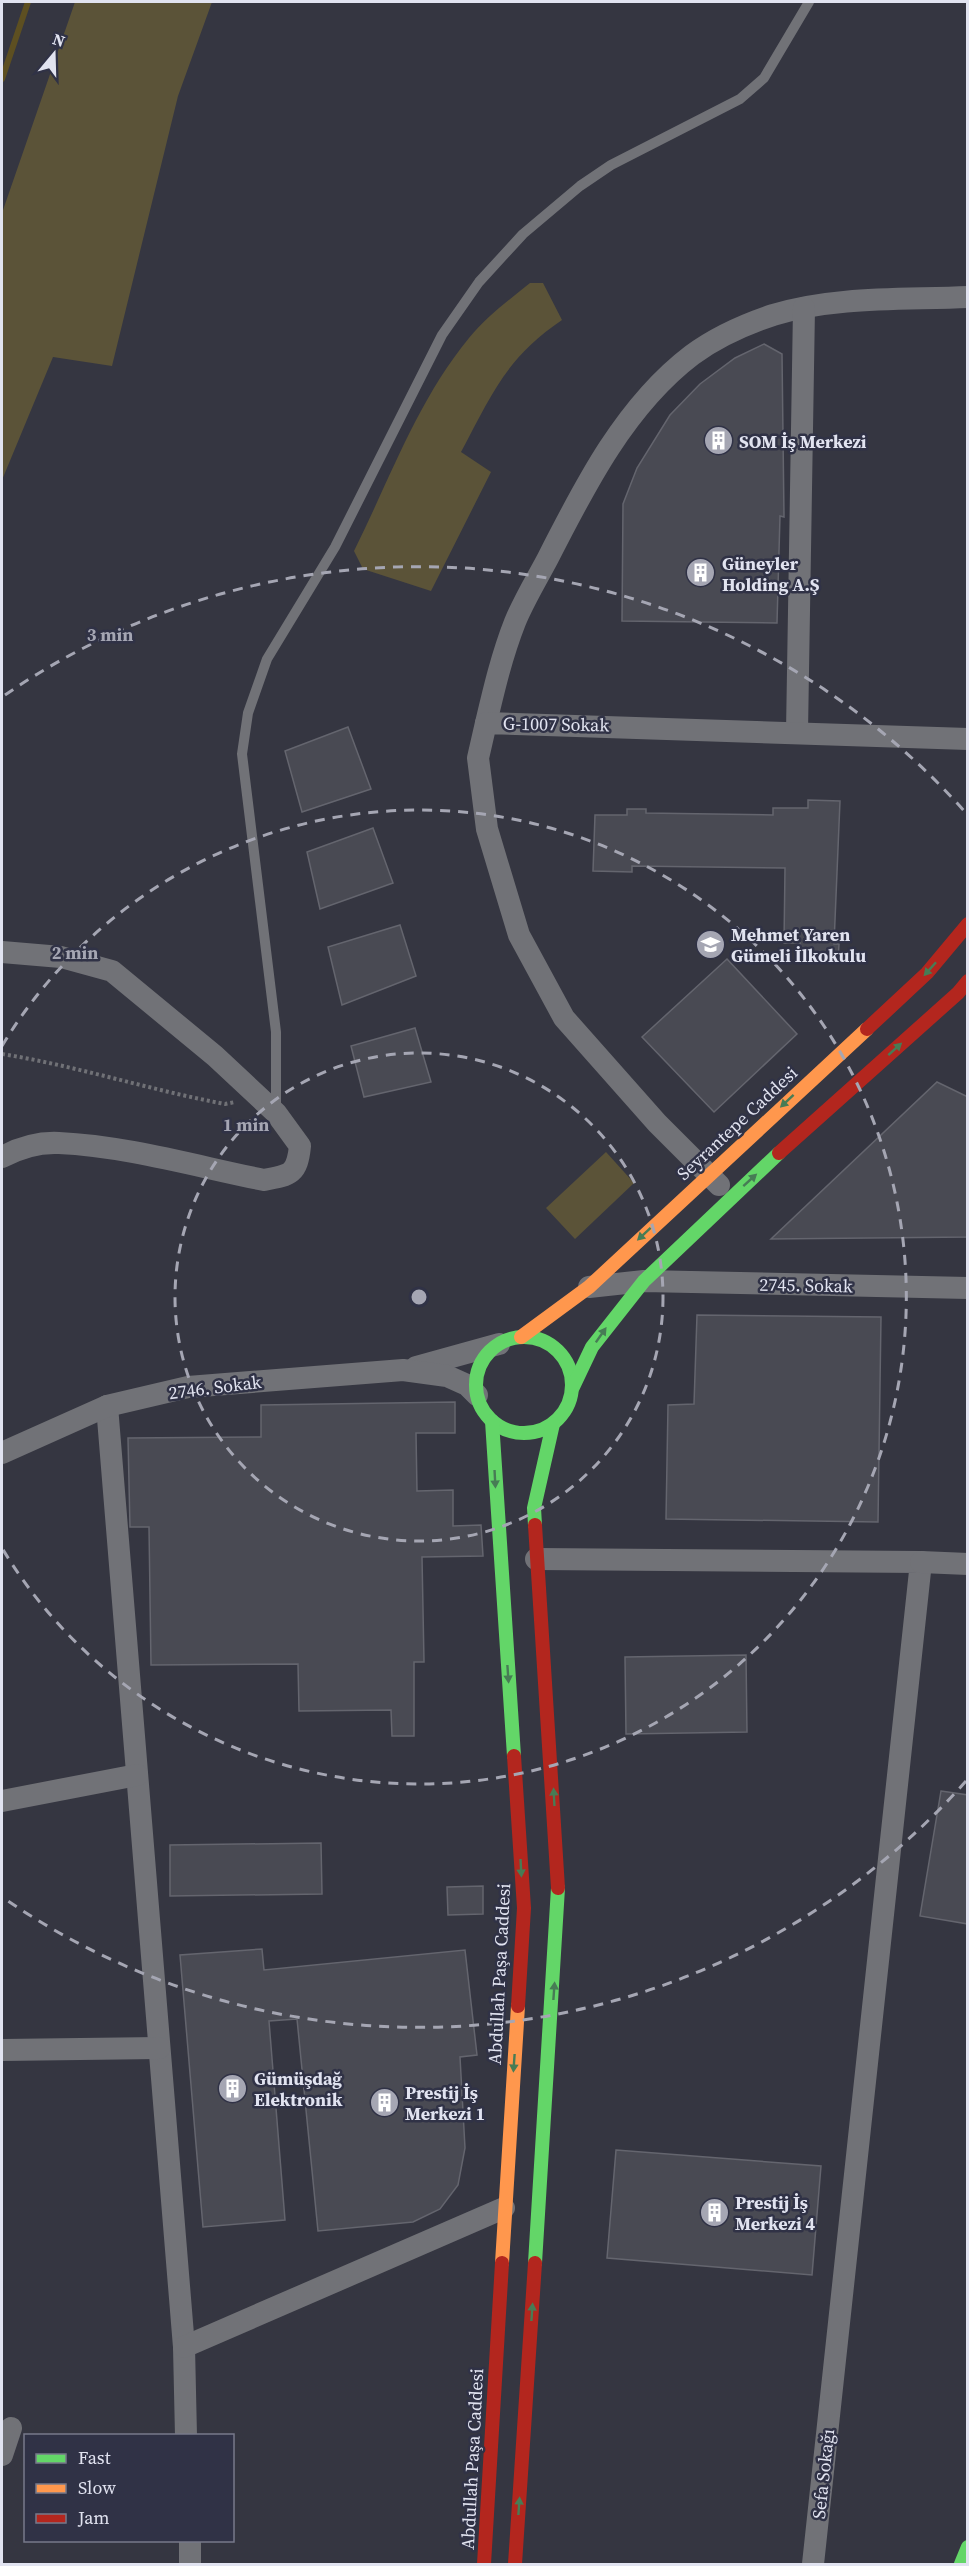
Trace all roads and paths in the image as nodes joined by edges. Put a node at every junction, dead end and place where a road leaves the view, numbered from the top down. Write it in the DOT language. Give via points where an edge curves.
graph roads {
  1 [pos="809,2"];
  2 [pos="968,297"];
  3 [pos="804,308"];
  4 [pos="486,723"];
  5 [pos="797,732"];
  6 [pos="968,739"];
  7 [pos="968,924"];
  8 [pos="2,952"];
  9 [pos="968,981"];
  10 [pos="2,1054"];
  11 [pos="258,1097"];
  12 [pos="276,1113"];
  13 [pos="2,1156"];
  14 [pos="708,1174"];
  15 [pos="730,1197"];
  16 [pos="644,1281"];
  17 [pos="589,1287"];
  18 [pos="968,1288"];
  19 [pos="521,1337"];
  20 [pos="499,1344"];
  21 [pos="404,1370"];
  22 [pos="573,1387"];
  23 [pos="477,1395"];
  24 [pos="106,1406"];
  25 [pos="492,1421"];
  26 [pos="553,1424"];
  27 [pos="2,1453"];
  28 [pos="536,1559"];
  29 [pos="921,1562"];
  30 [pos="968,1564"];
  31 [pos="136,1775"];
  32 [pos="2,1801"];
  33 [pos="159,2048"];
  34 [pos="2,2050"];
  35 [pos="504,2208"];
  36 [pos="184,2348"];
  37 [pos="11,2428"];
  38 [pos="186,2434"];
  39 [pos="2,2455"];
  40 [pos="190,2542"];
  41 [pos="968,2547"];
  42 [pos="190,2565"];
  43 [pos="484,2565"];
  44 [pos="516,2565"];
  45 [pos="813,2565"];
  46 [pos="961,2565"];
  1 -- 12 [label="lane" via="764,78 740,99 611,165 580,186 523,234 479,282 442,335 334,547 267,658 248,713 242,754 276,1032"];
  2 -- 3 [label="street" via="839,302"];
  3 -- 4 [label="street" via="743,326 693,354 652,391 616,439 572,511 516,621"];
  3 -- 5 [label="street"];
  4 -- 5 [label="street, G-1007 Sokak"];
  4 -- 14 [label="street, G-1007 Sokak" via="478,758 487,829 519,935 564,1018"];
  5 -- 6 [label="street, G-1007 Sokak"];
  7 -- 14 [label="main road, Seyrantepe Caddesi, one-way" via="927,973"];
  8 -- 11 [label="street" via="61,957 112,971"];
  15 -- 9 [label="main road, one-way"];
  10 -- 11 [label="path" via="43,1060 225,1104"];
  11 -- 12 [label="street"];
  12 -- 13 [label="street" via="300,1146 298,1165 287,1176 264,1180 58,1143 19,1148"];
  14 -- 15 [label="street, G-1007 Sokak"];
  14 -- 17 [label="main road, Seyrantepe Caddesi, one-way"];
  15 -- 16 [label="main road"];
  16 -- 17 [label="street, 2745. Sokak"];
  16 -- 18 [label="street, 2745. Sokak"];
  22 -- 16 [label="main road, one-way" via="592,1347"];
  17 -- 19 [label="main road, Seyrantepe Caddesi"];
  19 -- 20 [label="main road"];
  19 -- 22 [label="main road" via="534,1338 558,1350 571,1373"];
  20 -- 21 [label="street"];
  20 -- 23 [label="main road" via="478,1371"];
  21 -- 23 [label="street" via="447,1376 467,1385"];
  21 -- 24 [label="street, 2746. Sokak" via="188,1387"];
  22 -- 26 [label="main road" via="567,1407"];
  23 -- 25 [label="main road"];
  24 -- 27 [label="street, 2746. Sokak"];
  24 -- 31 [label="street"];
  25 -- 26 [label="main road" via="522,1434 538,1432"];
  25 -- 35 [label="main road, Abdullah Paşa Caddesi, one-way" via="524,1908"];
  26 -- 28 [label="main road" via="534,1508"];
  28 -- 29 [label="street"];
  44 -- 28 [label="main road, one-way" via="559,1897"];
  29 -- 30 [label="street"];
  29 -- 45 [label="street, Sefa Sokağı"];
  31 -- 32 [label="street"];
  31 -- 33 [label="street"];
  33 -- 34 [label="street"];
  33 -- 36 [label="street"];
  35 -- 36 [label="street"];
  35 -- 43 [label="main road, Abdullah Paşa Caddesi"];
  36 -- 38 [label="street"];
  37 -- 39 [label="street"];
  40 -- 42 [label="street"];
  41 -- 46 [label="main road"];
}
